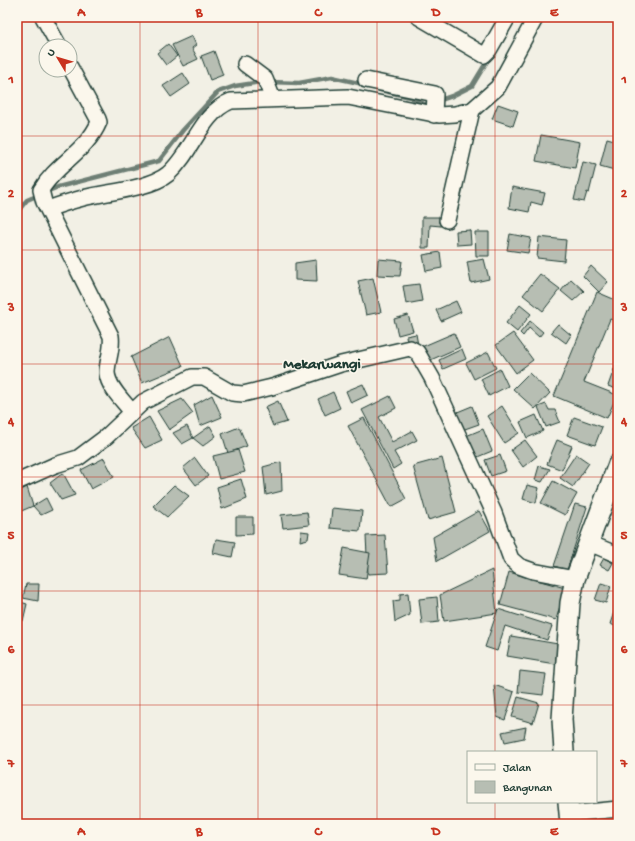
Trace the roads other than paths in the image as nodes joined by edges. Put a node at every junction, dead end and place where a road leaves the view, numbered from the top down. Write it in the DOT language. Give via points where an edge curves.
graph roads {
  1 [pos="43,17"];
  2 [pos="419,17"];
  3 [pos="508,17"];
  4 [pos="536,17"];
  5 [pos="55,38"];
  6 [pos="245,64"];
  7 [pos="76,78"];
  8 [pos="366,80"];
  9 [pos="269,90"];
  10 [pos="435,106"];
  11 [pos="472,110"];
  12 [pos="44,200"];
  13 [pos="447,220"];
  14 [pos="132,412"];
  15 [pos="618,464"];
  16 [pos="17,482"];
  17 [pos="589,543"];
  18 [pos="618,555"];
  19 [pos="575,580"];
  20 [pos="564,751"];
  21 [pos="618,809"];
  22 [pos="569,813"];
  1 -- 5 [label="street"];
  2 -- 3 [label="street" via="484,55"];
  4 -- 11 [label="street" via="498,87"];
  6 -- 9 [label="street"];
  7 -- 12 [label="street" via="98,122 84,145 48,179"];
  8 -- 10 [label="street" via="435,94"];
  9 -- 10 [label="street"];
  9 -- 12 [label="street" via="223,104 211,113 188,153 167,175 143,185 83,198"];
  10 -- 11 [label="street" via="455,114"];
  11 -- 13 [label="street"];
  12 -- 14 [label="street" via="111,336 107,373 111,384"];
  14 -- 16 [label="street" via="106,437 78,458"];
  14 -- 19 [label="street" via="156,394 192,377 204,377 232,392 243,394 341,364 413,349 432,378 465,448 511,559 519,566 534,571"];
  15 -- 17 [label="main road"];
  17 -- 18 [label="street"];
  17 -- 19 [label="main road"];
  19 -- 20 [label="main road" via="568,620 562,719"];
  21 -- 22 [label="street"];
}
